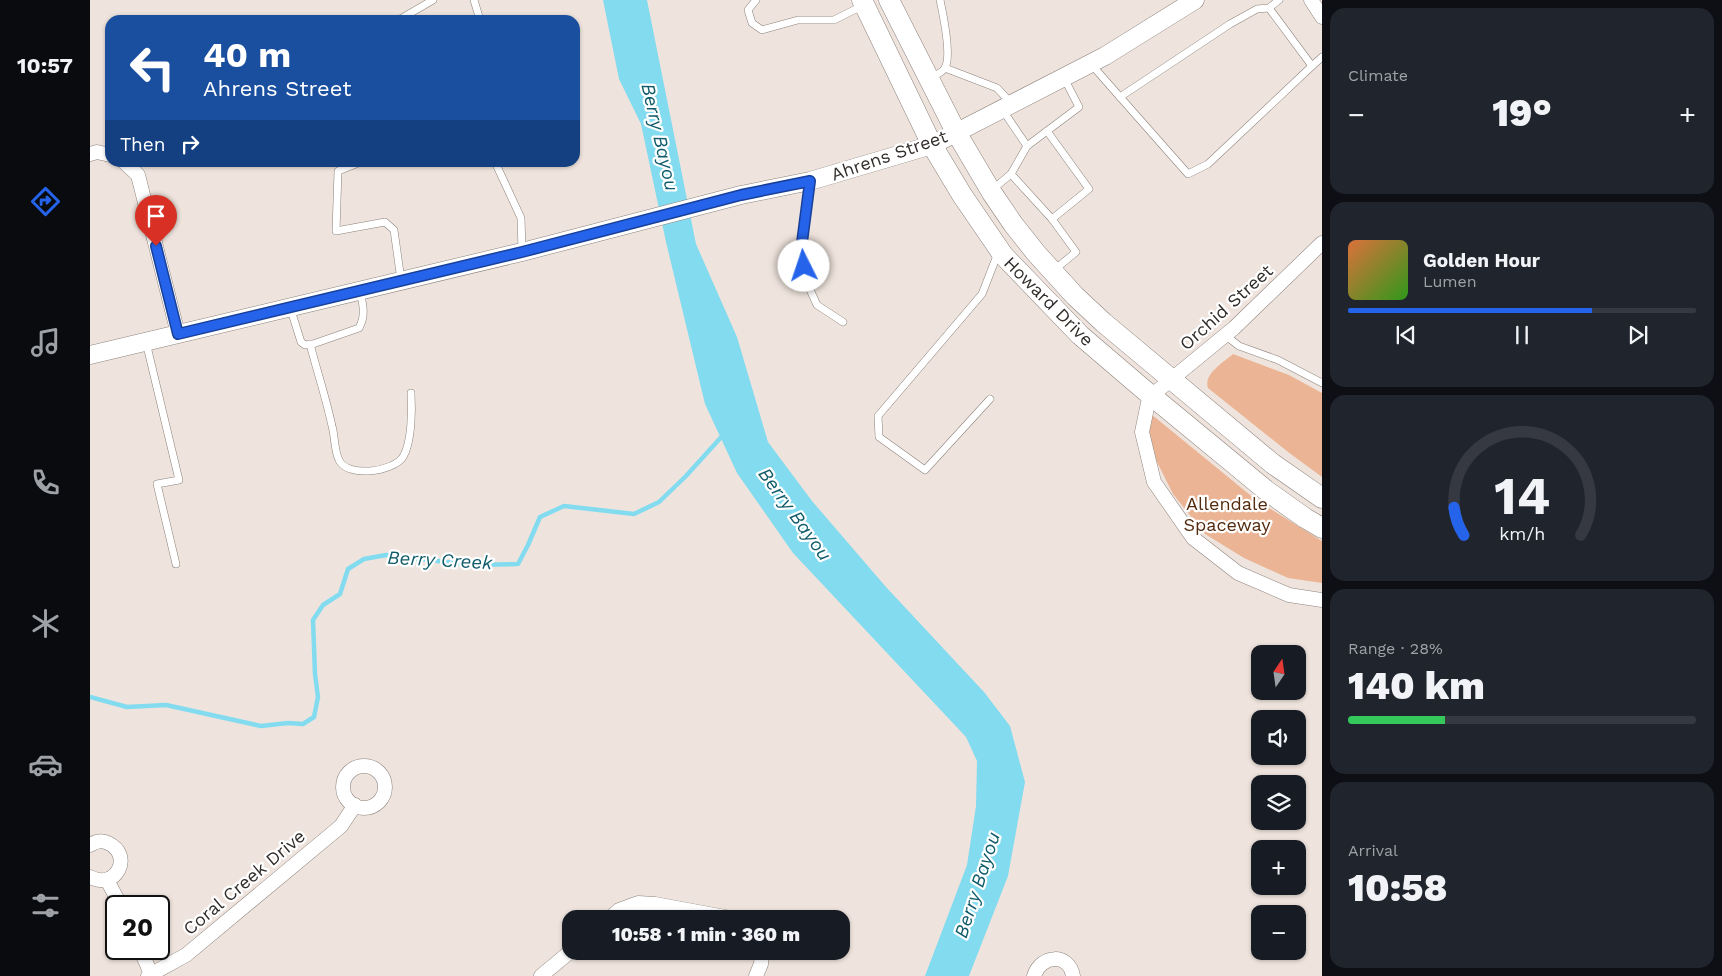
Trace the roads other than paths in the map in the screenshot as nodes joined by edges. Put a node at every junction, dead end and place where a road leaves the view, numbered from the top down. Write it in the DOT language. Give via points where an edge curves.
graph roads {
  1 [pos="433,0"];
  2 [pos="474,0"];
  3 [pos="756,0"];
  4 [pos="889,0"];
  5 [pos="940,0"];
  6 [pos="1195,0"];
  7 [pos="1279,0"];
  8 [pos="1311,0"];
  9 [pos="864,2"];
  10 [pos="1269,8"];
  11 [pos="407,15"];
  12 [pos="478,15"];
  13 [pos="1322,17"];
  14 [pos="1322,57"];
  15 [pos="1091,64"];
  16 [pos="1312,66"];
  17 [pos="937,73"];
  18 [pos="1063,78"];
  19 [pos="1120,97"];
  20 [pos="1007,106"];
  21 [pos="1047,131"];
  22 [pos="956,132"];
  23 [pos="932,144"];
  24 [pos="1027,146"];
  25 [pos="90,154"];
  26 [pos="105,154"];
  27 [pos="129,167"];
  28 [pos="337,167"];
  29 [pos="348,167"];
  30 [pos="497,167"];
  31 [pos="338,171"];
  32 [pos="1011,174"];
  33 [pos="810,181"];
  34 [pos="991,190"];
  35 [pos="1052,219"];
  36 [pos="1322,243"];
  37 [pos="1000,250"];
  38 [pos="522,252"];
  39 [pos="1053,272"];
  40 [pos="401,281"];
  41 [pos="360,291"];
  42 [pos="290,307"];
  43 [pos="843,322"];
  44 [pos="178,334"];
  45 [pos="1225,335"];
  46 [pos="146,341"];
  47 [pos="310,344"];
  48 [pos="90,355"];
  49 [pos="1173,379"];
  50 [pos="1322,383"];
  51 [pos="411,393"];
  52 [pos="1151,396"];
  53 [pos="990,399"];
  54 [pos="1322,498"];
  55 [pos="1322,528"];
  56 [pos="176,564"];
  57 [pos="1322,600"];
  58 [pos="355,805"];
  59 [pos="90,845"];
  60 [pos="90,877"];
  61 [pos="107,880"];
  62 [pos="116,895"];
  63 [pos="619,910"];
  64 [pos="687,910"];
  65 [pos="562,958"];
  66 [pos="144,960"];
  67 [pos="761,960"];
  68 [pos="150,976"];
  69 [pos="541,976"];
  70 [pos="756,976"];
  71 [pos="1034,976"];
  72 [pos="1073,976"];
  1 -- 11 [label="lane"];
  2 -- 12 [label="lane"];
  3 -- 9 [label="lane" via="748,10 752,22 762,30 798,20 834,20"];
  4 -- 17 [label="main road, Howard Drive"];
  5 -- 17 [label="lane" via="946,23 947,59"];
  6 -- 15 [label="street, Ahrens Street"];
  7 -- 10 [label="lane"];
  8 -- 13 [label="street"];
  9 -- 23 [label="main road, Howard Drive"];
  10 -- 16 [label="lane"];
  10 -- 19 [label="lane" via="1257,9 1230,24"];
  14 -- 16 [label="lane"];
  15 -- 18 [label="street, Ahrens Street"];
  15 -- 19 [label="lane"];
  16 -- 19 [label="lane" via="1208,164 1188,174"];
  17 -- 20 [label="lane" via="997,88"];
  17 -- 22 [label="main road, Howard Drive"];
  18 -- 20 [label="street, Ahrens Street"];
  18 -- 21 [label="lane" via="1079,107"];
  20 -- 22 [label="street, Ahrens Street"];
  20 -- 24 [label="lane"];
  21 -- 24 [label="lane"];
  21 -- 35 [label="lane" via="1089,189"];
  22 -- 23 [label="street, Ahrens Street"];
  22 -- 34 [label="main road, Howard Drive"];
  23 -- 33 [label="street, Ahrens Street"];
  23 -- 37 [label="main road, Howard Drive"];
  24 -- 32 [label="lane"];
  25 -- 26 [label="street"];
  27 -- 44 [label="street" via="138,175"];
  28 -- 31 [label="lane"];
  29 -- 31 [label="lane"];
  30 -- 38 [label="lane" via="521,218"];
  31 -- 40 [label="lane" via="336,232 385,222 394,230"];
  32 -- 34 [label="lane"];
  32 -- 35 [label="lane"];
  33 -- 38 [label="street, Ahrens Street" via="741,195"];
  33 -- 43 [label="lane" via="801,250 807,283 817,305"];
  34 -- 39 [label="main road, Howard Drive" via="1013,224"];
  35 -- 39 [label="lane" via="1076,252"];
  36 -- 45 [label="street, Orchid Street"];
  37 -- 52 [label="main road, Howard Drive" via="1080,335"];
  37 -- 53 [label="lane" via="982,294 878,416 879,437 925,470"];
  38 -- 40 [label="street, Ahrens Street"];
  39 -- 49 [label="main road, Howard Drive" via="1104,322"];
  40 -- 41 [label="street, Ahrens Street"];
  41 -- 42 [label="street, Ahrens Street"];
  41 -- 47 [label="lane" via="364,313 359,328"];
  42 -- 44 [label="street, Ahrens Street"];
  42 -- 47 [label="lane" via="297,335 305,345"];
  44 -- 46 [label="street, Ahrens Street"];
  45 -- 49 [label="street, Orchid Street"];
  45 -- 50 [label="lane" via="1239,346 1278,360"];
  46 -- 48 [label="street, Ahrens Street"];
  46 -- 56 [label="lane" via="178,480 157,484"];
  47 -- 51 [label="lane" via="339,460 347,468 379,470 396,465 404,456 412,418"];
  49 -- 52 [label="street, Orchid Street"];
  49 -- 54 [label="main road, Howard Drive" via="1273,464"];
  52 -- 55 [label="main road, Howard Drive" via="1267,491"];
  52 -- 57 [label="street" via="1142,432 1154,482 1192,538 1238,573 1289,595"];
  58 -- 68 [label="street, Coral Creek Drive" via="340,826 186,955"];
  59 -- 61 [label="street" via="106,841 115,846 120,855 121,866 116,875"];
  60 -- 61 [label="street" via="96,881"];
  61 -- 62 [label="street"];
  63 -- 64 [label="street" via="638,903"];
  65 -- 69 [label="street"];
  66 -- 68 [label="street"];
  67 -- 70 [label="street"];
  71 -- 72 [label="street" via="1038,965 1058,959 1068,964"];
}
